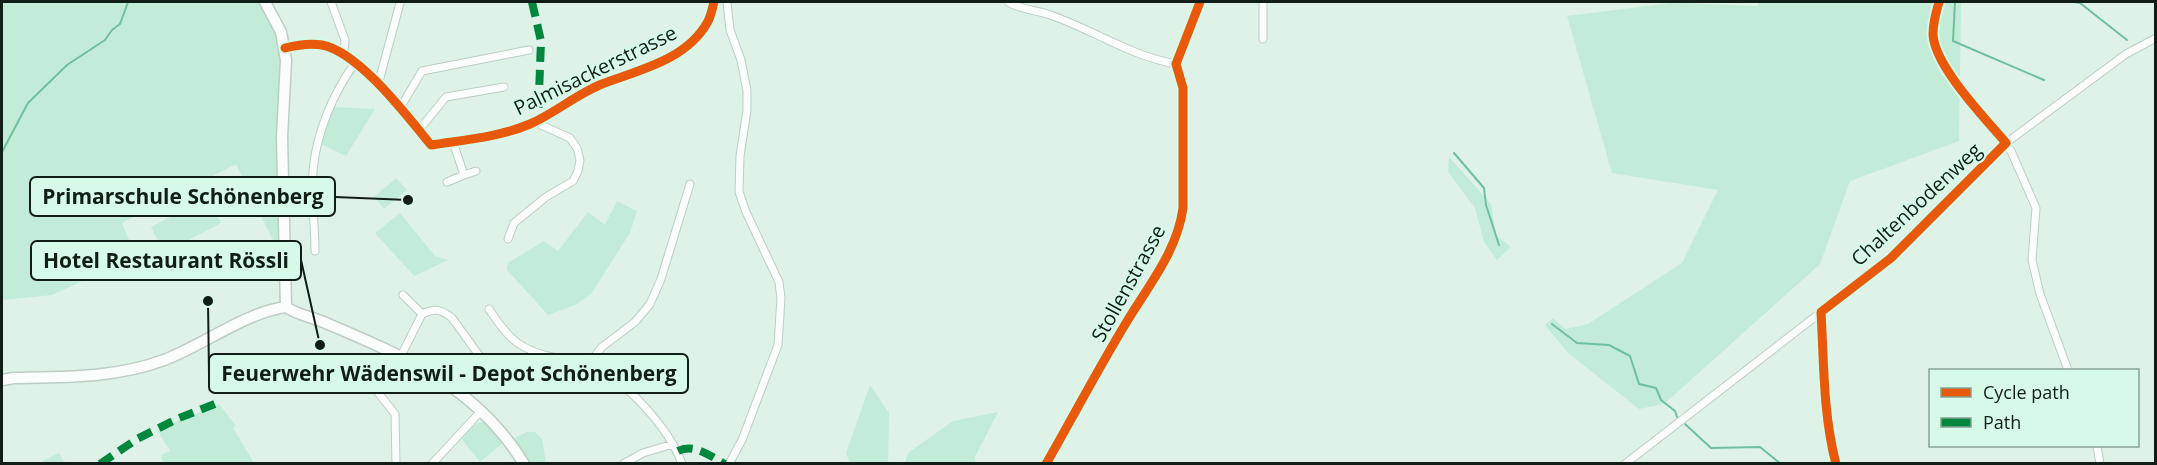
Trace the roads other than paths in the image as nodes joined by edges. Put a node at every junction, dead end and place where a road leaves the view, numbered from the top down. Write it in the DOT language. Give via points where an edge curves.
graph roads {
  1 [pos="265,2"];
  2 [pos="331,2"];
  3 [pos="714,2"];
  4 [pos="727,2"];
  5 [pos="1008,2"];
  6 [pos="1200,2"];
  7 [pos="1263,2"];
  8 [pos="1939,2"];
  9 [pos="400,3"];
  10 [pos="2156,38"];
  11 [pos="1263,39"];
  12 [pos="285,48"];
  13 [pos="529,50"];
  14 [pos="344,54"];
  15 [pos="355,63"];
  16 [pos="1176,64"];
  17 [pos="378,85"];
  18 [pos="504,87"];
  19 [pos="400,108"];
  20 [pos="538,120"];
  21 [pos="418,130"];
  22 [pos="453,142"];
  23 [pos="2006,143"];
  24 [pos="476,171"];
  25 [pos="464,175"];
  26 [pos="447,182"];
  27 [pos="690,184"];
  28 [pos="508,239"];
  29 [pos="315,251"];
  30 [pos="403,295"];
  31 [pos="285,307"];
  32 [pos="489,309"];
  33 [pos="422,314"];
  34 [pos="401,356"];
  35 [pos="588,364"];
  36 [pos="2068,369"];
  37 [pos="2,380"];
  38 [pos="497,380"];
  39 [pos="372,385"];
  40 [pos="482,411"];
  41 [pos="673,444"];
  42 [pos="2097,447"];
  43 [pos="438,457"];
  44 [pos="396,464"];
  45 [pos="432,464"];
  46 [pos="443,464"];
  47 [pos="524,464"];
  48 [pos="623,464"];
  49 [pos="682,464"];
  50 [pos="729,464"];
  51 [pos="1046,464"];
  52 [pos="1625,464"];
  53 [pos="2100,464"];
  1 -- 12 [label="street"];
  2 -- 14 [label="street" via="345,40"];
  3 -- 20 [label="street, Palmisackerstrasse" via="709,22 680,52 601,85"];
  4 -- 50 [label="street" via="730,30 747,91 739,192 779,282 781,298 778,345"];
  5 -- 16 [label="street" via="1062,19 1136,54"];
  6 -- 16 [label="street"];
  7 -- 11 [label="street"];
  8 -- 23 [label="street" via="1933,33 1939,54 1966,96"];
  9 -- 17 [label="street"];
  10 -- 23 [label="street, Chaltenbodenweg" via="2126,54"];
  12 -- 14 [label="street" via="322,45"];
  12 -- 31 [label="street"];
  13 -- 19 [label="street" via="422,71"];
  14 -- 15 [label="street"];
  15 -- 17 [label="street"];
  15 -- 29 [label="street" via="336,95 316,148"];
  16 -- 51 [label="street, Stollenstrasse" via="1183,88 1180,225 1152,284"];
  17 -- 19 [label="street"];
  18 -- 21 [label="street" via="446,97"];
  19 -- 21 [label="street"];
  20 -- 22 [label="street, Palmisackerstrasse"];
  20 -- 28 [label="street" via="570,138 580,160 578,171 573,181 514,223"];
  21 -- 22 [label="street, Palmisackerstrasse" via="431,145"];
  22 -- 25 [label="street"];
  23 -- 36 [label="street" via="2036,208 2032,260"];
  23 -- 52 [label="street, Chaltenbodenweg" via="1891,258"];
  24 -- 25 [label="street"];
  25 -- 26 [label="street"];
  27 -- 35 [label="street" via="650,304"];
  30 -- 33 [label="street"];
  31 -- 34 [label="street"];
  31 -- 37 [label="street" via="145,367 94,376"];
  32 -- 35 [label="street" via="502,329 521,346 536,354"];
  33 -- 34 [label="street"];
  33 -- 38 [label="street" via="443,310"];
  34 -- 40 [label="street" via="452,386"];
  35 -- 41 [label="street" via="615,378 637,398"];
  39 -- 44 [label="street" via="395,414"];
  40 -- 43 [label="street"];
  40 -- 47 [label="street" via="506,436"];
  41 -- 48 [label="street"];
  41 -- 49 [label="street"];
  42 -- 53 [label="street"];
  43 -- 45 [label="street"];
  43 -- 46 [label="street"];
}
